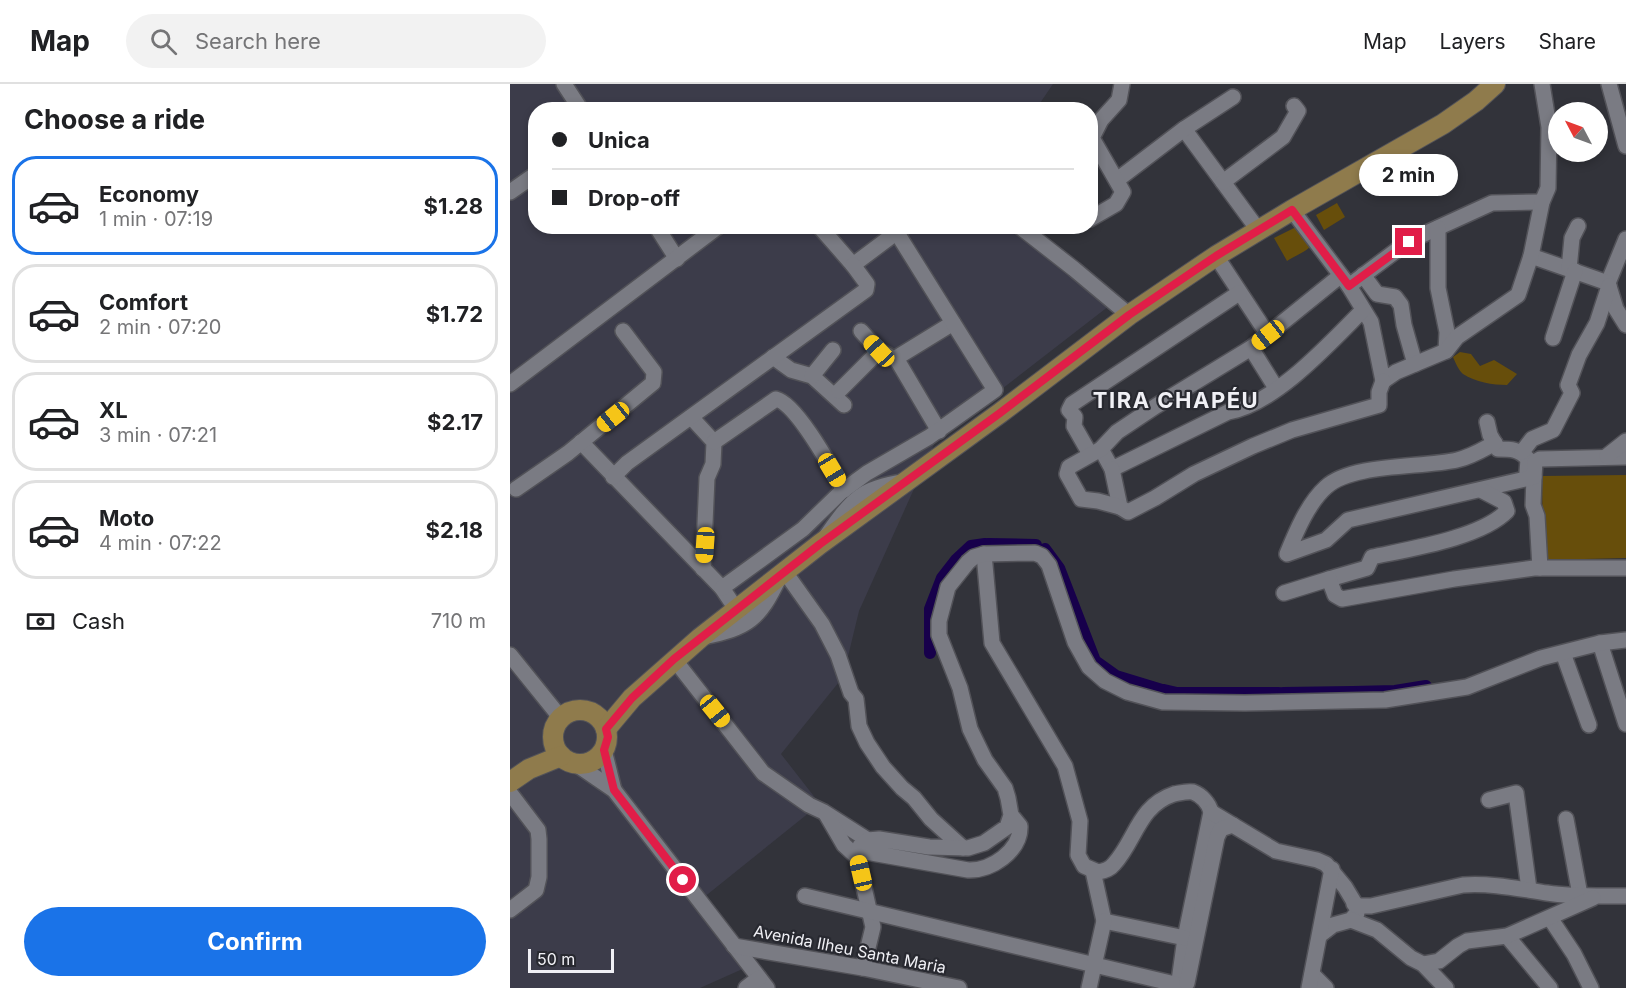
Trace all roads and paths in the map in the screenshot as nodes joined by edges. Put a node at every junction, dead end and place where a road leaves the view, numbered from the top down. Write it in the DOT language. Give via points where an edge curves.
graph roads {
  1 [pos="564,84"];
  2 [pos="1122,84"];
  3 [pos="1495,84"];
  4 [pos="1542,84"];
  5 [pos="1609,84"];
  6 [pos="1233,97"];
  7 [pos="576,102"];
  8 [pos="1294,106"];
  9 [pos="1098,126"];
  10 [pos="1184,129"];
  11 [pos="1626,144"];
  12 [pos="1098,148"];
  13 [pos="528,180"];
  14 [pos="1117,180"];
  15 [pos="1223,182"];
  16 [pos="510,192"];
  17 [pos="1542,202"];
  18 [pos="1292,210"];
  19 [pos="1098,214"];
  20 [pos="1578,226"];
  21 [pos="1438,228"];
  22 [pos="1259,231"];
  23 [pos="661,234"];
  24 [pos="709,234"];
  25 [pos="826,234"];
  26 [pos="896,234"];
  27 [pos="903,234"];
  28 [pos="1029,234"];
  29 [pos="1626,239"];
  30 [pos="1216,256"];
  31 [pos="1532,256"];
  32 [pos="677,259"];
  33 [pos="853,265"];
  34 [pos="1572,270"];
  35 [pos="1363,275"];
  36 [pos="1345,281"];
  37 [pos="1609,284"];
  38 [pos="1239,293"];
  39 [pos="1363,310"];
  40 [pos="1129,315"];
  41 [pos="953,323"];
  42 [pos="1626,325"];
  43 [pos="623,331"];
  44 [pos="861,332"];
  45 [pos="1268,335"];
  46 [pos="1553,338"];
  47 [pos="1251,348"];
  48 [pos="833,350"];
  49 [pos="879,351"];
  50 [pos="1446,351"];
  51 [pos="773,357"];
  52 [pos="896,358"];
  53 [pos="1415,364"];
  54 [pos="812,376"];
  55 [pos="1383,381"];
  56 [pos="510,384"];
  57 [pos="1276,388"];
  58 [pos="691,417"];
  59 [pos="1487,422"];
  60 [pos="939,431"];
  61 [pos="1626,441"];
  62 [pos="581,442"];
  63 [pos="714,442"];
  64 [pos="1494,443"];
  65 [pos="1096,451"];
  66 [pos="1522,452"];
  67 [pos="1607,456"];
  68 [pos="1626,457"];
  69 [pos="1112,469"];
  70 [pos="611,474"];
  71 [pos="1534,477"];
  72 [pos="516,489"];
  73 [pos="844,490"];
  74 [pos="1481,490"];
  75 [pos="1120,507"];
  76 [pos="984,554"];
  77 [pos="1540,568"];
  78 [pos="1626,568"];
  79 [pos="703,569"];
  80 [pos="1354,572"];
  81 [pos="782,574"];
  82 [pos="1329,579"];
  83 [pos="722,588"];
  84 [pos="1284,593"];
  85 [pos="1358,597"];
  86 [pos="736,609"];
  87 [pos="700,638"];
  88 [pos="1626,640"];
  89 [pos="1600,643"];
  90 [pos="1563,653"];
  91 [pos="510,655"];
  92 [pos="674,659"];
  93 [pos="632,698"];
  94 [pos="585,710"];
  95 [pos="560,717"];
  96 [pos="1626,724"];
  97 [pos="1589,725"];
  98 [pos="606,729"];
  99 [pos="604,750"];
  100 [pos="563,753"];
  101 [pos="510,782"];
  102 [pos="614,790"];
  103 [pos="510,793"];
  104 [pos="1489,800"];
  105 [pos="824,812"];
  106 [pos="1210,812"];
  107 [pos="1011,815"];
  108 [pos="1566,819"];
  109 [pos="1233,825"];
  110 [pos="868,840"];
  111 [pos="963,848"];
  112 [pos="857,857"];
  113 [pos="1332,869"];
  114 [pos="1093,871"];
  115 [pos="1529,889"];
  116 [pos="1548,893"];
  117 [pos="1581,895"];
  118 [pos="805,896"];
  119 [pos="1596,896"];
  120 [pos="1626,896"];
  121 [pos="1354,904"];
  122 [pos="510,910"];
  123 [pos="870,911"];
  124 [pos="1552,917"];
  125 [pos="1351,920"];
  126 [pos="1104,921"];
  127 [pos="1320,935"];
  128 [pos="1507,936"];
  129 [pos="1185,938"];
  130 [pos="734,946"];
  131 [pos="1423,964"];
  132 [pos="1094,965"];
  133 [pos="863,968"];
  134 [pos="892,974"];
  135 [pos="1310,981"];
  136 [pos="763,983"];
  137 [pos="1180,987"];
  138 [pos="746,988"];
  139 [pos="903,988"];
  140 [pos="958,988"];
  141 [pos="1089,988"];
  142 [pos="1326,988"];
  143 [pos="1446,988"];
  144 [pos="1551,988"];
  145 [pos="1591,988"];
  1 -- 7 [label="street"];
  2 -- 9 [label="street" via="1119,99"];
  3 -- 18 [label="main road" via="1443,124"];
  4 -- 17 [label="street" via="1549,127 1548,188"];
  5 -- 11 [label="street"];
  6 -- 10 [label="street"];
  8 -- 15 [label="street" via="1298,111 1283,137"];
  10 -- 14 [label="street"];
  10 -- 15 [label="street"];
  12 -- 14 [label="street"];
  13 -- 16 [label="street"];
  14 -- 19 [label="street" via="1123,192 1121,198"];
  15 -- 22 [label="street"];
  17 -- 21 [label="street" via="1492,203"];
  17 -- 31 [label="street"];
  18 -- 22 [label="main road"];
  18 -- 36 [label="street"];
  20 -- 34 [label="street" via="1572,238"];
  21 -- 35 [label="street" via="1409,242"];
  21 -- 50 [label="street" via="1438,288 1447,332"];
  22 -- 30 [label="main road"];
  23 -- 32 [label="street"];
  24 -- 32 [label="street"];
  25 -- 33 [label="street"];
  26 -- 33 [label="street"];
  27 -- 41 [label="street"];
  28 -- 40 [label="street"];
  29 -- 37 [label="street"];
  30 -- 38 [label="street"];
  30 -- 40 [label="main road"];
  31 -- 34 [label="street"];
  31 -- 50 [label="street" via="1518,295 1457,337"];
  32 -- 56 [label="street"];
  33 -- 51 [label="street" via="867,284 866,290"];
  34 -- 37 [label="street"];
  34 -- 46 [label="street"];
  35 -- 36 [label="street"];
  35 -- 53 [label="street" via="1377,294 1395,297 1401,305"];
  36 -- 39 [label="street"];
  36 -- 45 [label="street"];
  37 -- 42 [label="street" via="1616,309"];
  37 -- 66 [label="street" via="1597,323 1568,385 1572,393 1553,430 1532,439"];
  38 -- 45 [label="street"];
  38 -- 65 [label="street" via="1072,404 1069,410 1075,417 1074,426"];
  39 -- 55 [label="street" via="1371,322"];
  39 -- 57 [label="street"];
  40 -- 81 [label="main road"];
  41 -- 52 [label="street"];
  41 -- 60 [label="street" via="995,390"];
  43 -- 62 [label="street" via="654,372 652,383"];
  44 -- 49 [label="street"];
  45 -- 47 [label="street"];
  47 -- 57 [label="street"];
  47 -- 65 [label="street" via="1117,432"];
  48 -- 54 [label="street"];
  49 -- 52 [label="street"];
  49 -- 54 [label="street" via="841,398"];
  50 -- 53 [label="street"];
  51 -- 54 [label="street" via="791,370"];
  51 -- 58 [label="street"];
  52 -- 60 [label="street"];
  53 -- 55 [label="street"];
  55 -- 75 [label="street" via="1379,405 1292,430 1230,456 1128,512"];
  57 -- 69 [label="street" via="1241,410 1228,412"];
  58 -- 63 [label="street"];
  58 -- 70 [label="street"];
  59 -- 64 [label="street"];
  60 -- 73 [label="street"];
  61 -- 67 [label="street"];
  62 -- 70 [label="street"];
  62 -- 72 [label="street"];
  63 -- 73 [label="street" via="776,399 787,405 804,426"];
  63 -- 79 [label="street" via="713,464 707,478"];
  64 -- 66 [label="street" via="1498,449"];
  64 -- 74 [label="street" via="1474,455 1455,460 1359,472 1341,478 1327,486 1300,522 1287,554 1326,540 1348,520"];
  65 -- 69 [label="street"];
  65 -- 75 [label="street" via="1070,467 1067,474 1081,500"];
  66 -- 71 [label="street" via="1528,459 1527,472"];
  67 -- 68 [label="street"];
  67 -- 71 [label="street" via="1540,459 1535,462"];
  69 -- 75 [label="street"];
  70 -- 79 [label="street"];
  71 -- 74 [label="street"];
  71 -- 77 [label="street"];
  73 -- 83 [label="street" via="803,529"];
  74 -- 80 [label="street" via="1504,502 1507,511 1499,520 1465,534 1372,557 1366,568"];
  76 -- 90 [label="street" via="1027,552 1042,556 1049,565 1075,642 1089,667 1127,692 1163,702 1385,700 1467,687"];
  76 -- 107 [label="street" via="968,562 948,587 939,635 960,688 970,729 1005,788"];
  76 -- 114 [label="street" via="992,643 1065,766 1080,821 1078,855 1084,866"];
  77 -- 78 [label="street"];
  77 -- 85 [label="street"];
  79 -- 83 [label="street"];
  80 -- 82 [label="street"];
  80 -- 85 [label="street"];
  81 -- 86 [label="main road"];
  81 -- 87 [label="street" via="766,604 751,620 734,630"];
  81 -- 111 [label="street" via="822,624 838,655 856,699 859,726 872,751 931,819"];
  82 -- 84 [label="street"];
  82 -- 85 [label="street" via="1335,595 1342,599"];
  83 -- 86 [label="street"];
  86 -- 87 [label="main road"];
  87 -- 92 [label="main road"];
  88 -- 89 [label="street"];
  89 -- 90 [label="street"];
  89 -- 96 [label="street"];
  90 -- 97 [label="street"];
  91 -- 95 [label="street"];
  92 -- 93 [label="main road"];
  92 -- 105 [label="street" via="763,773"];
  93 -- 94 [label="main road"];
  93 -- 98 [label="main road"];
  94 -- 95 [label="main road"];
  94 -- 98 [label="main road" via="598,716"];
  95 -- 100 [label="main road" via="554,728"];
  98 -- 99 [label="main road"];
  99 -- 100 [label="main road" via="590,762"];
  99 -- 102 [label="street"];
  100 -- 101 [label="main road"];
  100 -- 102 [label="street"];
  102 -- 130 [label="street"];
  103 -- 122 [label="street" via="538,830 539,839 536,890"];
  104 -- 115 [label="street" via="1516,793"];
  105 -- 110 [label="street"];
  105 -- 112 [label="street" via="844,845"];
  106 -- 109 [label="street"];
  106 -- 114 [label="street" via="1194,792 1167,797 1144,816 1113,866"];
  106 -- 129 [label="street"];
  107 -- 111 [label="street" via="1004,831 984,843"];
  107 -- 112 [label="street" via="1020,826 1019,837 1005,856 984,868 968,870 866,852"];
  108 -- 117 [label="street"];
  109 -- 113 [label="street" via="1276,851 1317,860"];
  109 -- 137 [label="street" via="1221,829 1217,837 1189,977"];
  110 -- 111 [label="street"];
  110 -- 112 [label="street" via="860,846"];
  112 -- 123 [label="street"];
  113 -- 121 [label="street"];
  113 -- 127 [label="street"];
  114 -- 126 [label="street"];
  115 -- 116 [label="street"];
  115 -- 121 [label="street" via="1463,885 1371,906"];
  116 -- 117 [label="street"];
  116 -- 124 [label="street" via="1554,904"];
  117 -- 119 [label="street"];
  118 -- 123 [label="street"];
  119 -- 120 [label="street"];
  119 -- 124 [label="street"];
  121 -- 125 [label="street" via="1357,913"];
  123 -- 132 [label="street"];
  123 -- 133 [label="street" via="872,934"];
  124 -- 128 [label="street"];
  124 -- 145 [label="street"];
  125 -- 127 [label="street"];
  125 -- 131 [label="street" via="1377,930"];
  126 -- 129 [label="street"];
  126 -- 132 [label="street"];
  127 -- 135 [label="street"];
  128 -- 131 [label="street" via="1467,941 1439,961"];
  128 -- 144 [label="street"];
  129 -- 137 [label="street"];
  130 -- 133 [label="street, Avenida Ilheu Santa Maria"];
  130 -- 136 [label="street"];
  131 -- 143 [label="street"];
  132 -- 137 [label="street"];
  132 -- 141 [label="street"];
  133 -- 134 [label="street, Avenida Ilheu Santa Maria"];
  134 -- 139 [label="street"];
  134 -- 140 [label="street, Avenida Ilheu Santa Maria"];
  135 -- 142 [label="street"];
  136 -- 138 [label="street"];
}
